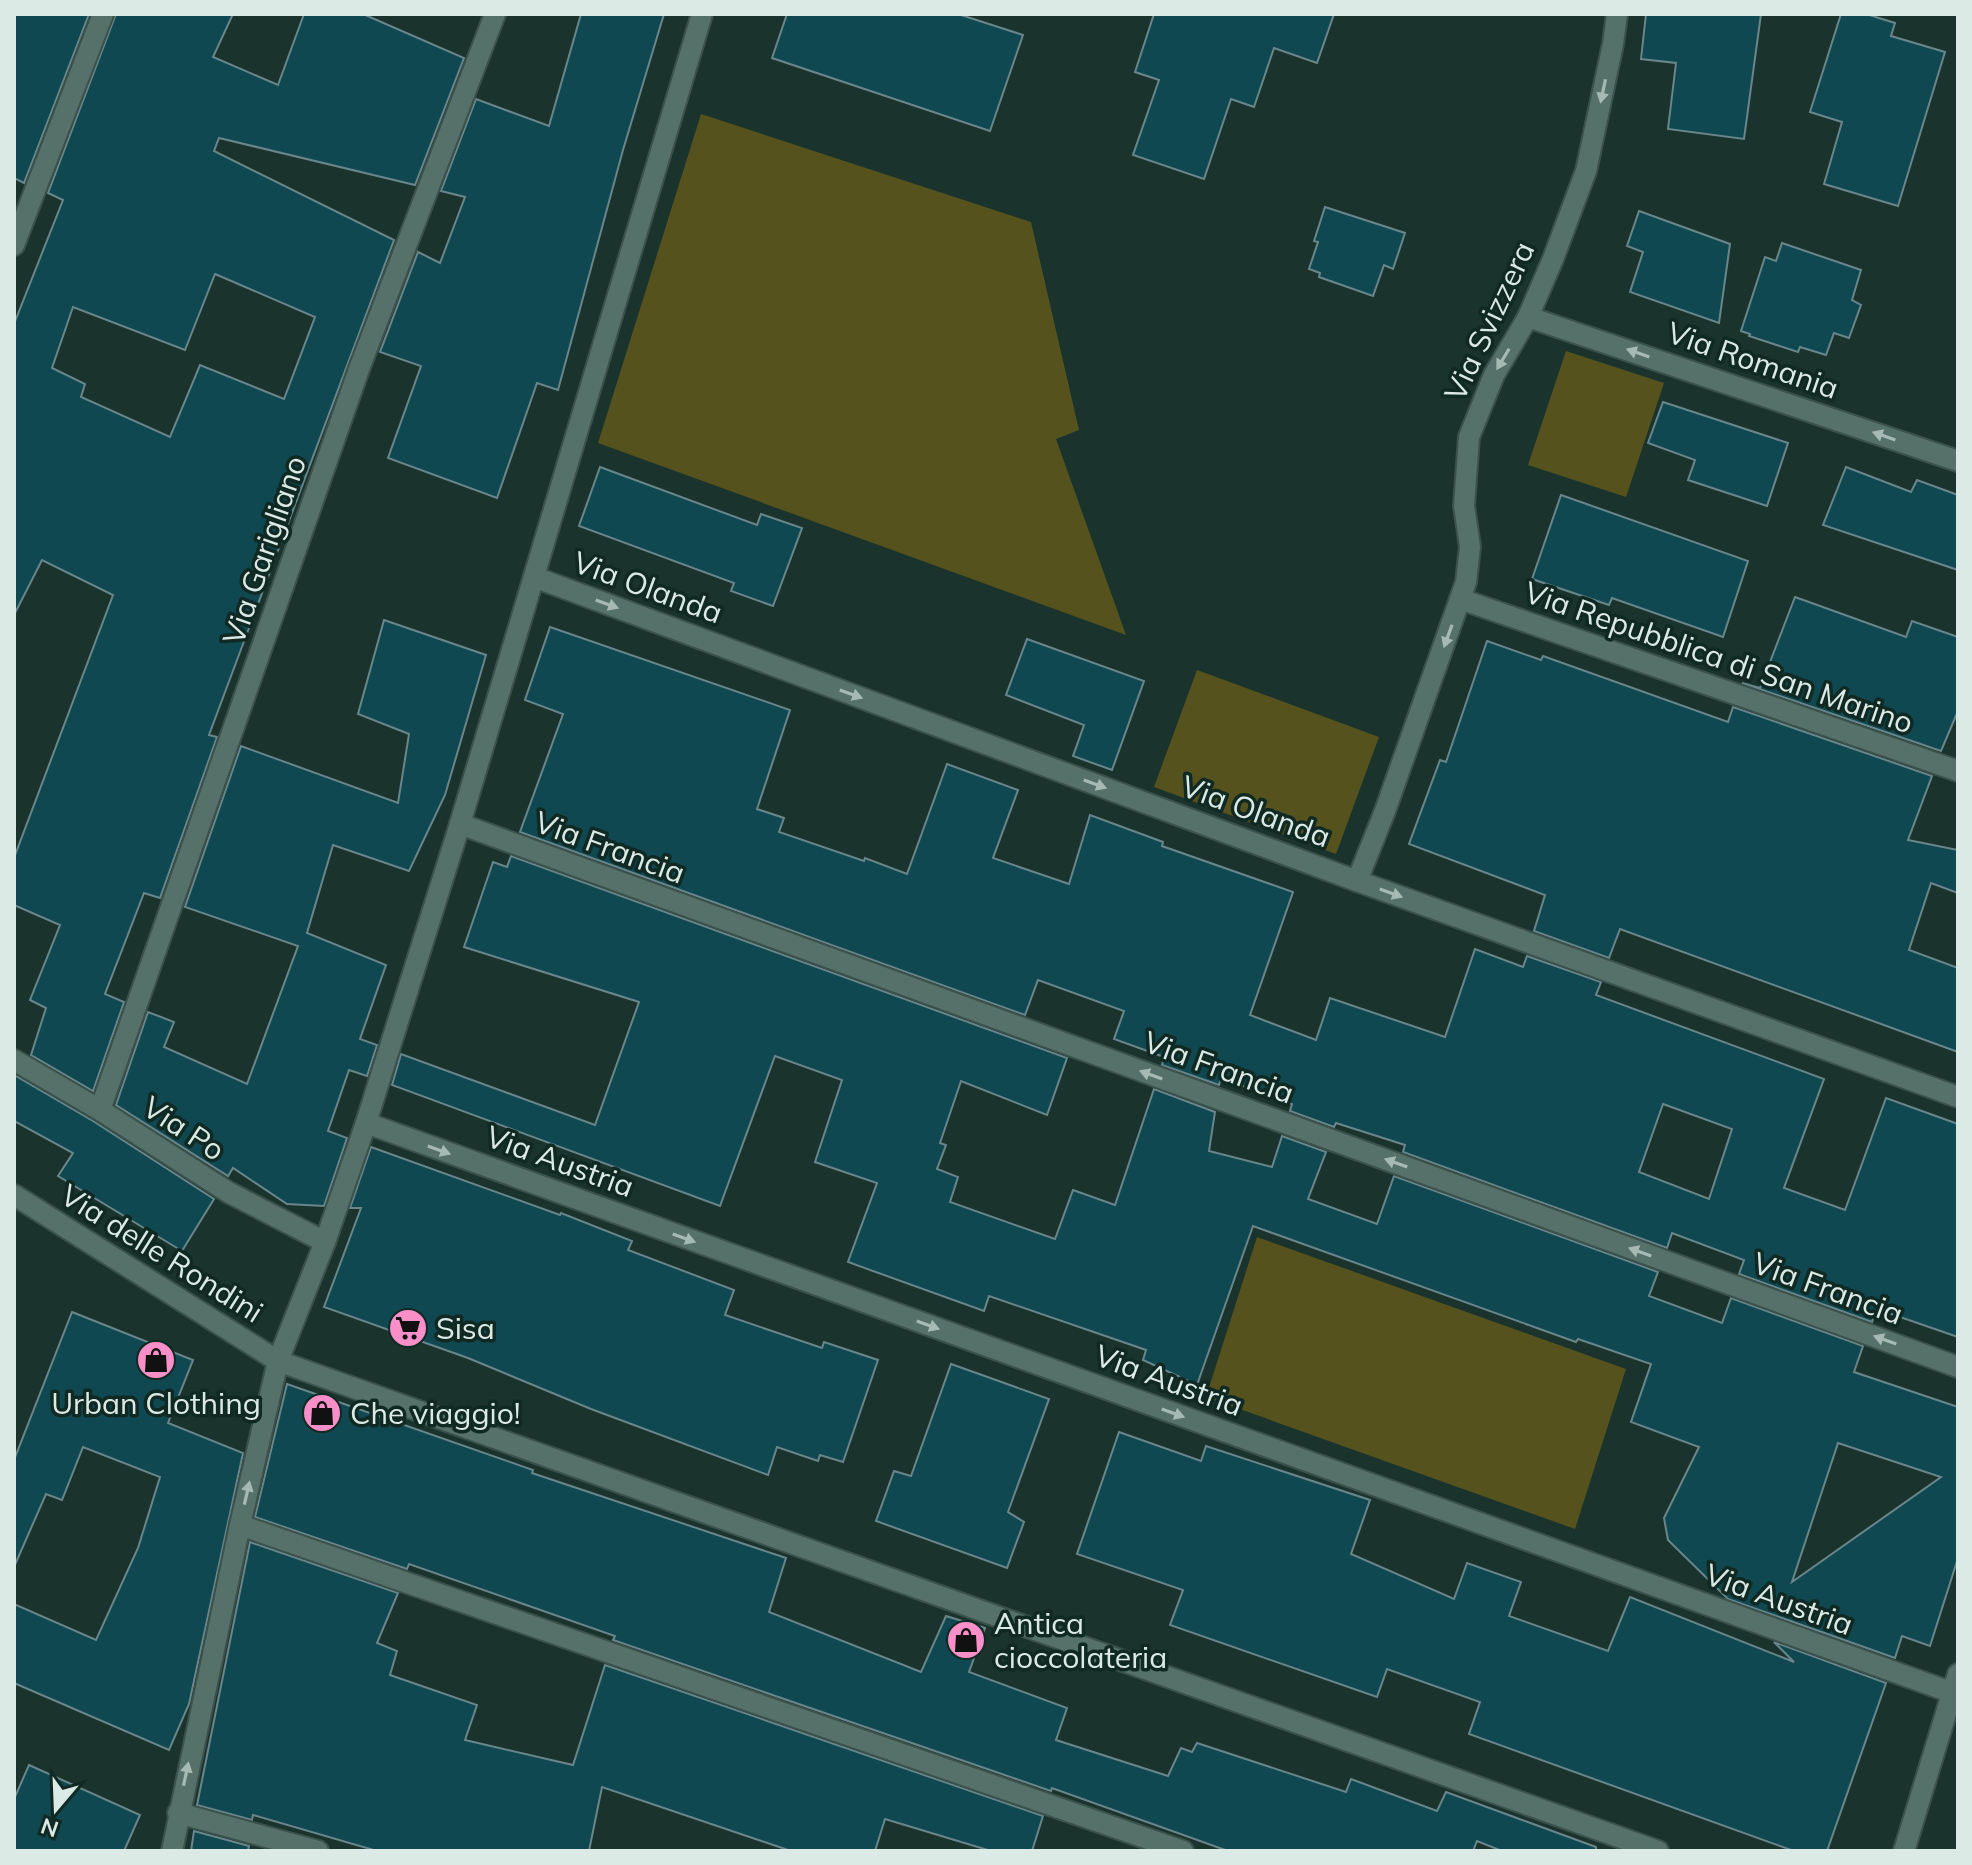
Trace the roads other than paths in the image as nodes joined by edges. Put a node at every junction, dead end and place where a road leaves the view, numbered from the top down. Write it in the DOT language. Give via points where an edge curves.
graph roads {
  1 [pos="103,14"];
  2 [pos="495,14"];
  3 [pos="702,14"];
  4 [pos="1617,14"];
  5 [pos="14,245"];
  6 [pos="1528,317"];
  7 [pos="1958,461"];
  8 [pos="534,577"];
  9 [pos="1460,599"];
  10 [pos="1958,771"];
  11 [pos="460,824"];
  12 [pos="1357,881"];
  13 [pos="14,1060"];
  14 [pos="1958,1097"];
  15 [pos="100,1110"];
  16 [pos="366,1123"];
  17 [pos="14,1195"];
  18 [pos="325,1242"];
  19 [pos="278,1361"];
  20 [pos="1958,1367"];
  21 [pos="240,1525"];
  22 [pos="1955,1684"];
  23 [pos="178,1813"];
  24 [pos="172,1851"];
  25 [pos="318,1851"];
  26 [pos="1183,1851"];
  27 [pos="1658,1851"];
  28 [pos="1904,1851"];
  1 -- 5 [label="street"];
  2 -- 15 [label="street, Via Garigliano" via="359,369"];
  3 -- 8 [label="street"];
  4 -- 6 [label="street, Via Svizzera, one-way" via="1586,171"];
  7 -- 6 [label="street, Via Romania, one-way"];
  6 -- 9 [label="street, Via Svizzera, one-way" via="1494,375 1469,437 1464,506 1470,547"];
  8 -- 11 [label="street"];
  8 -- 12 [label="street, Via Olanda, one-way"];
  9 -- 10 [label="street, Via Repubblica di San Marino"];
  9 -- 12 [label="street, Via Svizzera, one-way"];
  11 -- 16 [label="street"];
  20 -- 11 [label="street, Via Francia, one-way"];
  12 -- 14 [label="street, Via Olanda, one-way"];
  13 -- 15 [label="street, Via Po"];
  15 -- 18 [label="street, Via Po" via="228,1192"];
  16 -- 18 [label="street"];
  16 -- 22 [label="street, Via Austria, one-way"];
  17 -- 19 [label="street, Via delle Rondini"];
  18 -- 19 [label="street"];
  21 -- 19 [label="street, one-way"];
  19 -- 27 [label="street, Via delle Rondini"];
  23 -- 21 [label="street, one-way"];
  21 -- 26 [label="street"];
  22 -- 28 [label="street"];
  23 -- 24 [label="street"];
  23 -- 25 [label="street"];
}
